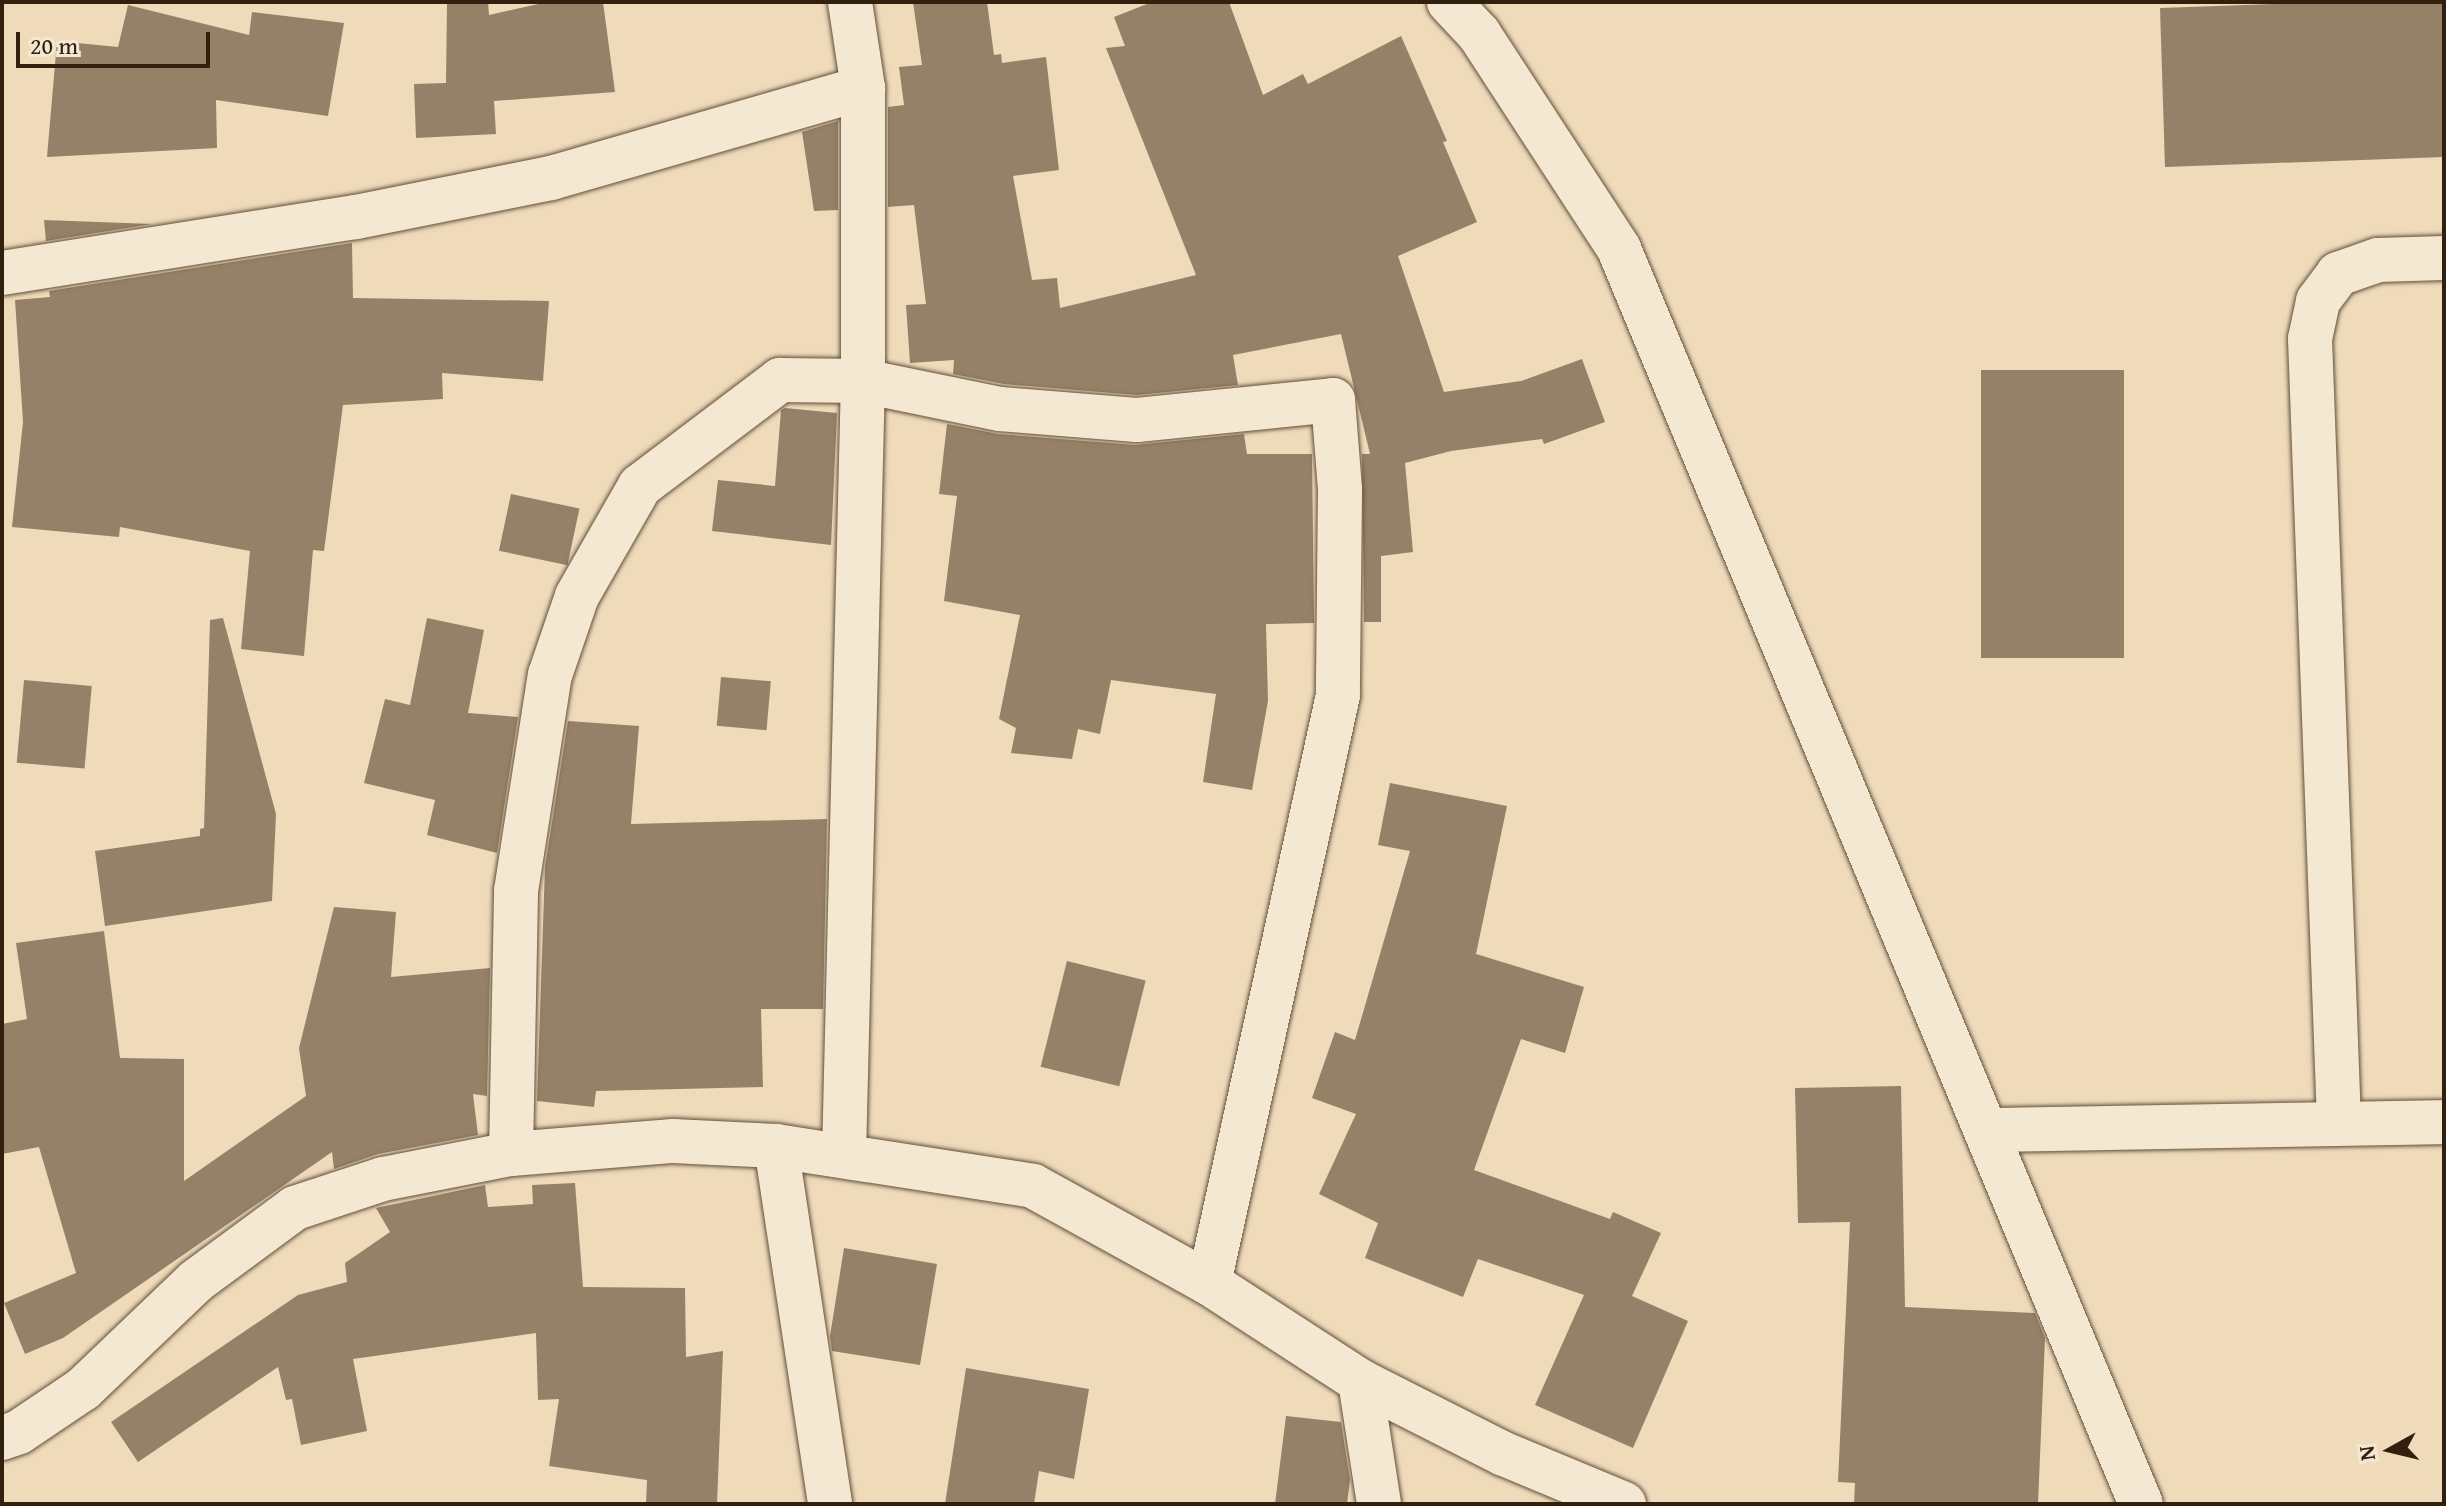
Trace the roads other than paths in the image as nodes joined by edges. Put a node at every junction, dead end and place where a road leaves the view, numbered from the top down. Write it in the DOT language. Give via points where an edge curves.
graph roads {
  1 [pos="850,2"];
  2 [pos="1449,2"];
  3 [pos="863,88"];
  4 [pos="2444,258"];
  5 [pos="2,273"];
  6 [pos="863,381"];
  7 [pos="2339,1122"];
  8 [pos="2444,1122"];
  9 [pos="1987,1130"];
  10 [pos="776,1146"];
  11 [pos="511,1154"];
  12 [pos="844,1156"];
  13 [pos="1209,1283"];
  14 [pos="1360,1381"];
  15 [pos="2,1438"];
  16 [pos="830,1504"];
  17 [pos="1379,1504"];
  18 [pos="1624,1504"];
  19 [pos="2141,1504"];
  1 -- 3 [label="street"];
  2 -- 9 [label="street" via="1479,34 1619,249"];
  3 -- 5 [label="street" via="551,178 356,217"];
  3 -- 6 [label="street"];
  4 -- 7 [label="street" via="2378,260 2338,274 2318,301 2310,339"];
  6 -- 11 [label="street" via="780,380 717,426 640,486 577,596 550,675 516,891"];
  6 -- 12 [label="street"];
  6 -- 13 [label="street" via="1000,409 1137,420 1333,400 1340,489 1338,695"];
  7 -- 8 [label="street"];
  7 -- 9 [label="street"];
  9 -- 19 [label="street"];
  10 -- 11 [label="street" via="673,1141"];
  10 -- 12 [label="street"];
  10 -- 16 [label="street"];
  11 -- 15 [label="street" via="383,1179 295,1208 196,1281 83,1389"];
  12 -- 13 [label="street" via="1033,1186"];
  13 -- 14 [label="street"];
  14 -- 17 [label="street"];
  14 -- 18 [label="street" via="1504,1454"];
}
